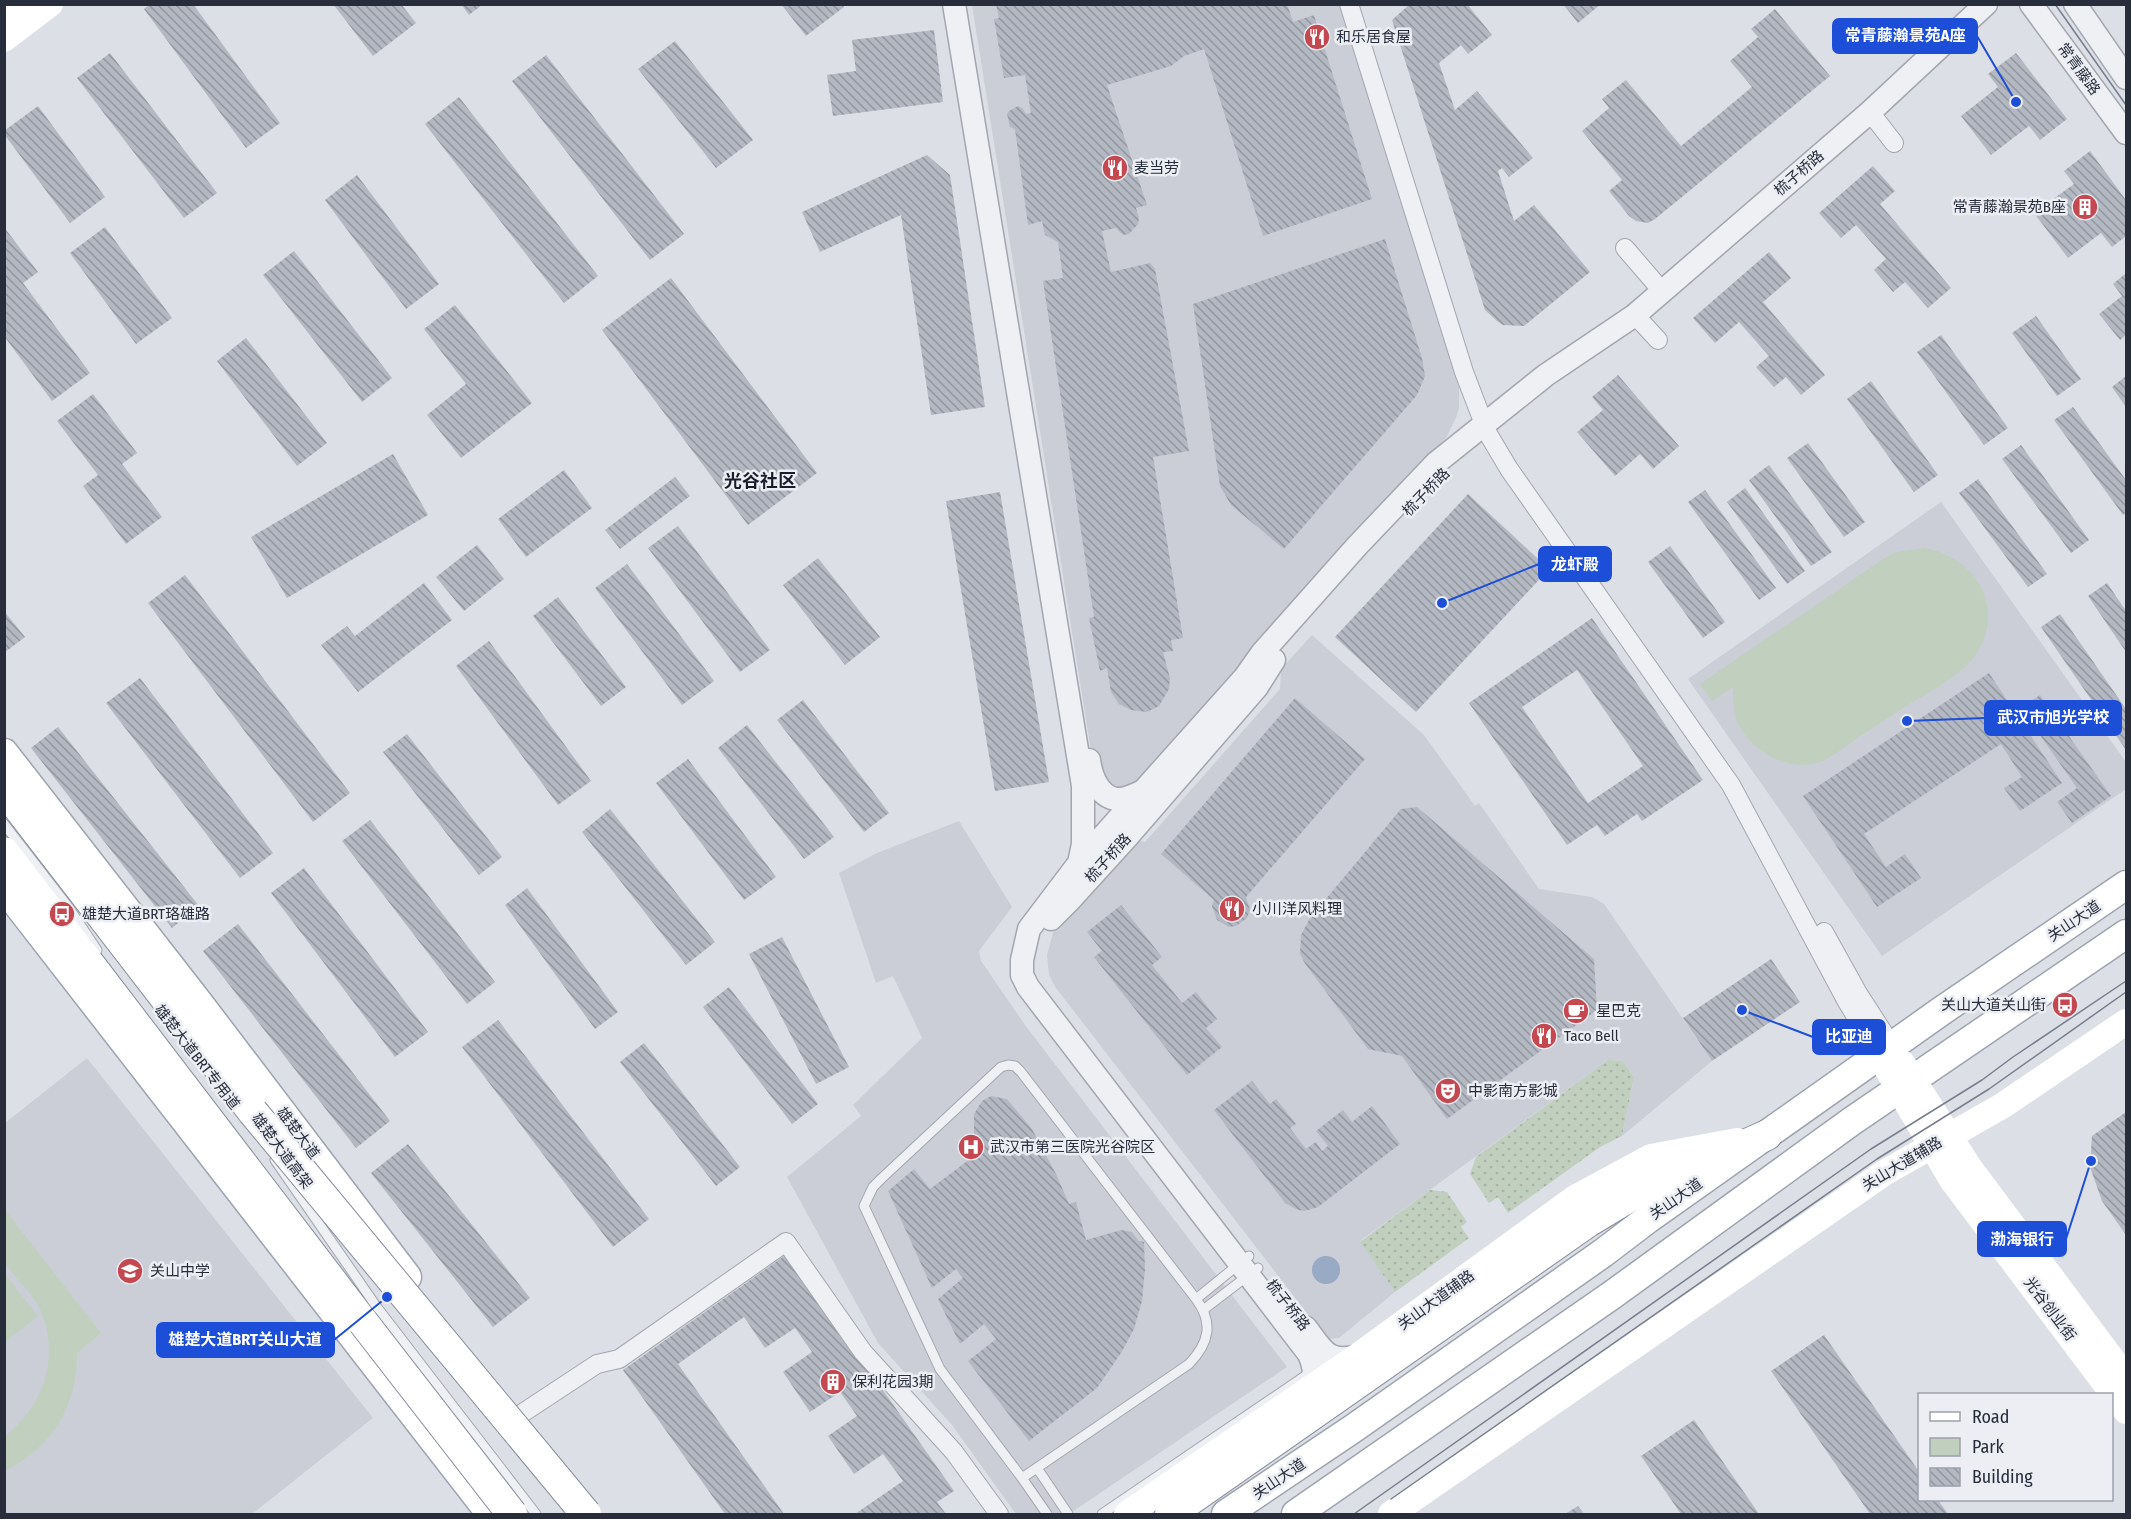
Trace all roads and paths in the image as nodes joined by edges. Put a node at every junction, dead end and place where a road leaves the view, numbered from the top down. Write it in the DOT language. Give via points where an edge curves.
graph roads {
  1 [pos="16,4"];
  2 [pos="50,4"];
  3 [pos="954,4"];
  4 [pos="966,4"];
  5 [pos="1349,4"];
  6 [pos="1362,4"];
  7 [pos="1986,4"];
  8 [pos="2031,4"];
  9 [pos="2075,4"];
  10 [pos="4,13"];
  11 [pos="4,39"];
  12 [pos="2127,78"];
  13 [pos="1870,112"];
  14 [pos="2127,133"];
  15 [pos="1894,143"];
  16 [pos="1625,248"];
  17 [pos="1662,291"];
  18 [pos="1635,315"];
  19 [pos="1658,340"];
  20 [pos="1490,424"];
  21 [pos="4,753"];
  22 [pos="4,789"];
  23 [pos="1146,790"];
  24 [pos="4,805"];
  25 [pos="4,824"];
  26 [pos="4,852"];
  27 [pos="1079,863"];
  28 [pos="51,866"];
  29 [pos="2127,885"];
  30 [pos="4,887"];
  31 [pos="2127,934"];
  32 [pos="100,955"];
  33 [pos="2127,1022"];
  34 [pos="1885,1051"];
  35 [pos="1906,1085"];
  36 [pos="253,1112"];
  37 [pos="1767,1135"];
  38 [pos="1940,1141"];
  39 [pos="267,1149"];
  40 [pos="280,1197"];
  41 [pos="1249,1266"];
  42 [pos="1196,1299"];
  43 [pos="1203,1310"];
  44 [pos="361,1325"];
  45 [pos="1335,1361"];
  46 [pos="2127,1378"];
  47 [pos="1302,1394"];
  48 [pos="2127,1411"];
  49 [pos="515,1418"];
  50 [pos="1037,1468"];
  51 [pos="1022,1478"];
  52 [pos="486,1515"];
  53 [pos="491,1515"];
  54 [pos="512,1515"];
  55 [pos="518,1515"];
  56 [pos="536,1515"];
  57 [pos="560,1515"];
  58 [pos="588,1515"];
  59 [pos="999,1515"];
  60 [pos="1047,1515"];
  61 [pos="1068,1515"];
  62 [pos="1102,1515"];
  63 [pos="1127,1515"];
  64 [pos="1170,1515"];
  65 [pos="1226,1515"];
  66 [pos="1296,1515"];
  67 [pos="1391,1515"];
  1 -- 10 [label="main road"];
  2 -- 11 [label="main road"];
  3 -- 27 [label="street" via="1083,786 1083,844"];
  4 -- 23 [label="street" via="1091,774 1099,789 1115,799"];
  5 -- 20 [label="street" via="1464,372"];
  6 -- 20 [label="street"];
  7 -- 13 [label="street, 梳子桥路"];
  8 -- 14 [label="street, 常青藤路"];
  9 -- 12 [label="street"];
  13 -- 15 [label="street"];
  13 -- 17 [label="street, 梳子桥路"];
  16 -- 17 [label="street"];
  17 -- 18 [label="street, 梳子桥路"];
  18 -- 19 [label="street"];
  18 -- 20 [label="street, 梳子桥路" via="1546,375"];
  20 -- 23 [label="street, 梳子桥路" via="1436,463 1357,546"];
  20 -- 34 [label="street" via="1738,778"];
  20 -- 41 [label="street, 梳子桥路" via="1365,555 1272,662 1227,722 1050,919 1038,941 1036,968 1046,992"];
  21 -- 49 [label="main road, 雄楚大道"];
  22 -- 36 [label="highway, 雄楚大道高架"];
  23 -- 27 [label="street, 梳子桥路"];
  24 -- 28 [label="lane"];
  25 -- 32 [label="lane"];
  26 -- 44 [label="highway"];
  27 -- 41 [label="street, 梳子桥路" via="1029,929 1022,975 1039,1002"];
  29 -- 34 [label="main road, 关山大道"];
  30 -- 44 [label="main road"];
  31 -- 35 [label="main road"];
  33 -- 38 [label="main road, 关山大道辅路" via="2002,1106"];
  34 -- 35 [label="main road, 光谷创业街"];
  34 -- 37 [label="main road, 关山大道"];
  35 -- 38 [label="main road, 光谷创业街"];
  35 -- 66 [label="main road"];
  36 -- 57 [label="highway, 雄楚大道高架, bridge"];
  36 -- 58 [label="highway, bridge"];
  37 -- 45 [label="main road, 关山大道辅路" via="1651,1157 1584,1193"];
  37 -- 64 [label="highway" via="1630,1196 1588,1222"];
  37 -- 65 [label="main road, 关山大道"];
  38 -- 46 [label="main road, 光谷创业街" via="1969,1167"];
  38 -- 48 [label="main road, 光谷创业街" via="1952,1180"];
  38 -- 67 [label="main road, 关山大道辅路" via="1884,1173"];
  39 -- 56 [label="lane" via="376,1306"];
  40 -- 44 [label="lane"];
  41 -- 42 [label="lane"];
  41 -- 43 [label="lane"];
  41 -- 45 [label="street" via="1309,1354"];
  42 -- 43 [label="lane"];
  42 -- 51 [label="lane" via="1015,1066 1001,1067 873,1187 864,1206 934,1358"];
  43 -- 50 [label="lane" via="1208,1330 1198,1354 1188,1364"];
  44 -- 52 [label="highway, bridge"];
  44 -- 53 [label="main road"];
  44 -- 54 [label="highway, bridge"];
  44 -- 55 [label="lane"];
  45 -- 47 [label="main road, 关山大道辅路"];
  45 -- 47 [label="street"];
  45 -- 62 [label="lane"];
  47 -- 63 [label="main road, 关山大道辅路"];
  49 -- 58 [label="main road, 雄楚大道"];
  49 -- 59 [label="street" via="597,1364 619,1359 786,1242 862,1352 954,1452"];
  50 -- 51 [label="lane"];
  50 -- 61 [label="lane"];
  51 -- 60 [label="lane"];
}
